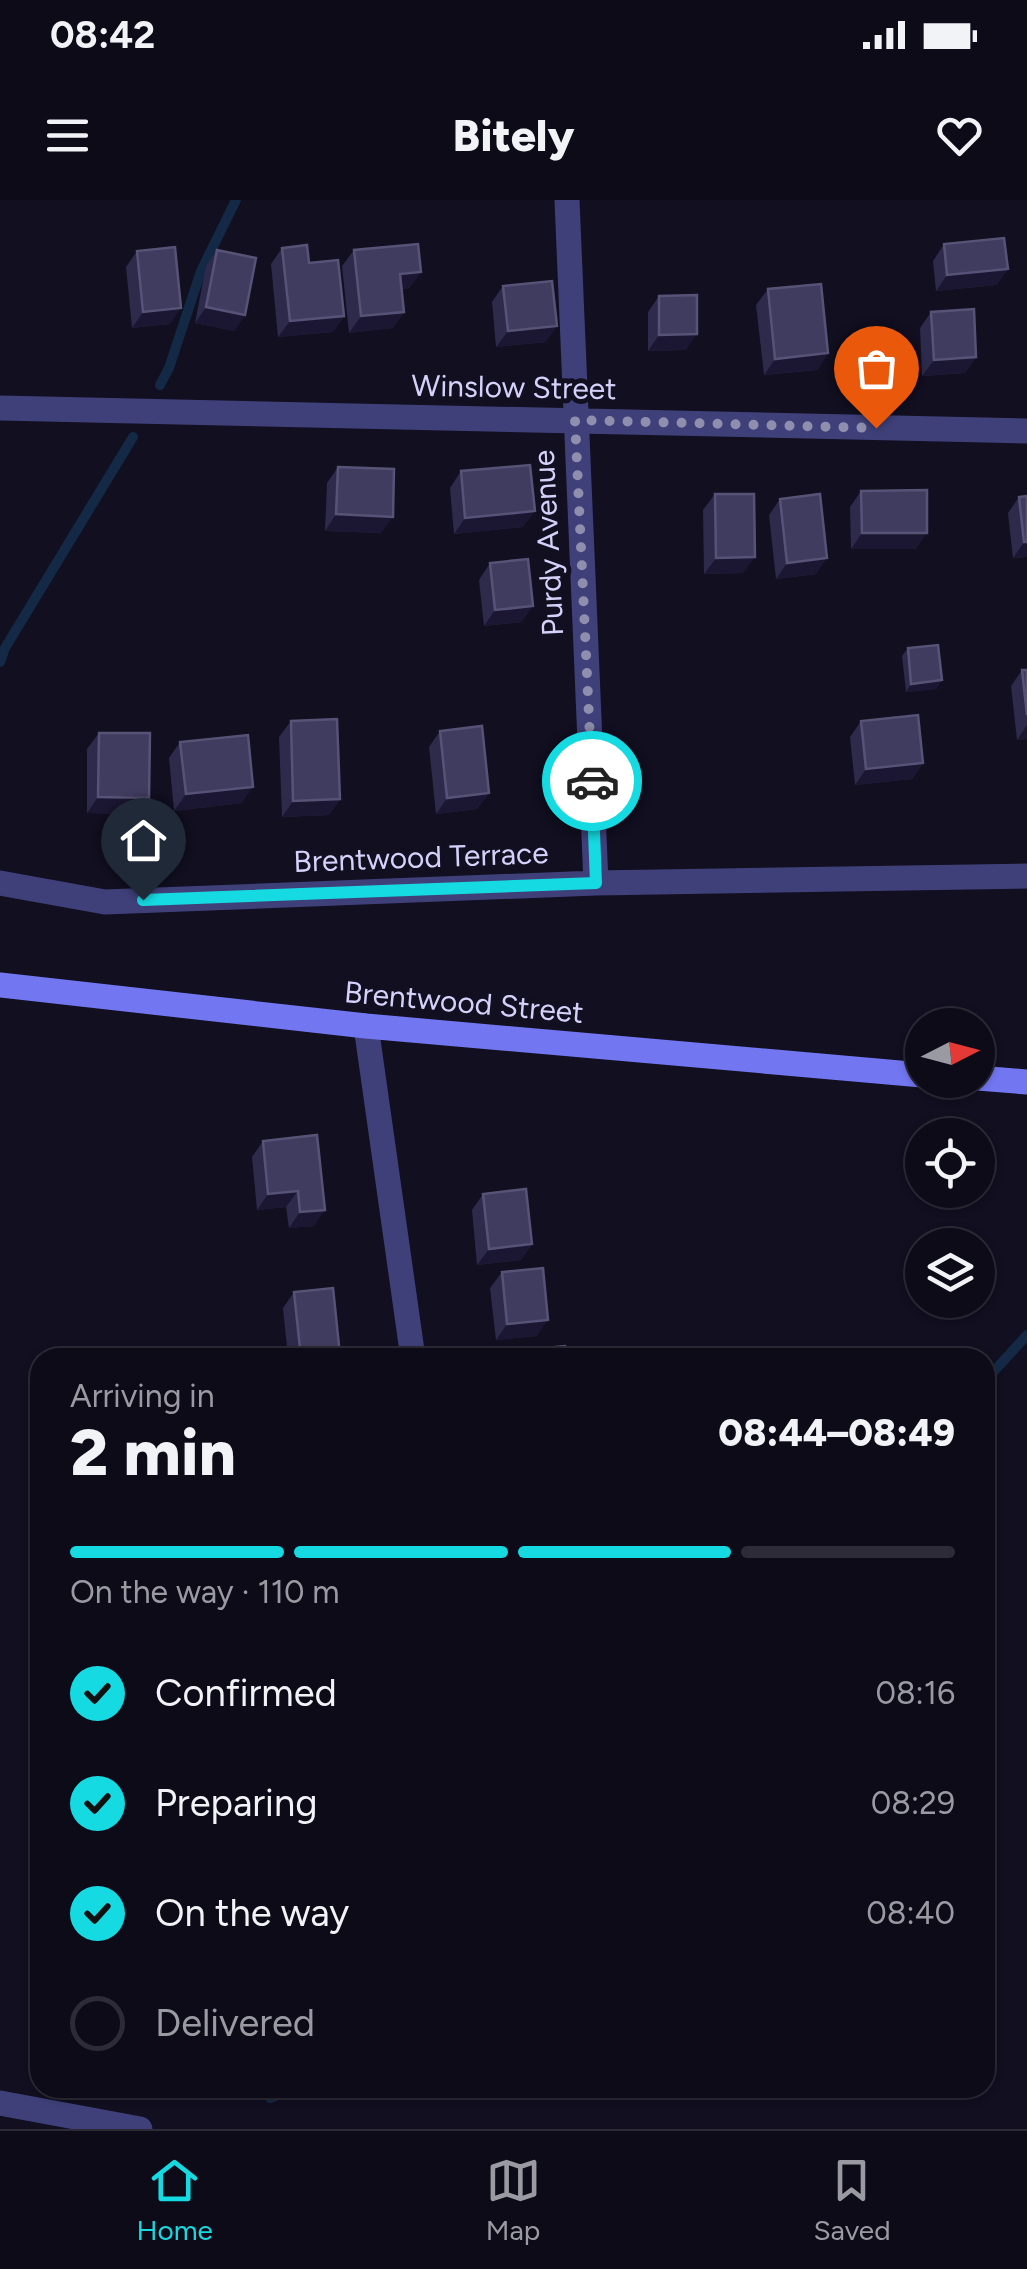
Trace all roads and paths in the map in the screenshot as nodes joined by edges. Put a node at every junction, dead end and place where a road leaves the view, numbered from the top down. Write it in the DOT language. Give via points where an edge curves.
graph roads {
  1 [pos="567,200"];
  2 [pos="0,408"];
  3 [pos="575,420"];
  4 [pos="1027,432"];
  5 [pos="1027,876"];
  6 [pos="0,883"];
  7 [pos="596,883"];
  8 [pos="0,986"];
  9 [pos="366,1026"];
  10 [pos="905,1074"];
  11 [pos="995,1079"];
  12 [pos="1027,1082"];
  13 [pos="413,1348"];
  14 [pos="0,2103"];
  15 [pos="140,2129"];
  1 -- 3 [label="street, Purdy Avenue"];
  2 -- 3 [label="street, Winslow Street"];
  3 -- 4 [label="street, Winslow Street"];
  3 -- 7 [label="street, Purdy Avenue"];
  5 -- 7 [label="street, Brentwood Terrace"];
  6 -- 7 [label="street, Brentwood Terrace" via="105,902"];
  8 -- 9 [label="main road, Brentwood Street"];
  9 -- 10 [label="main road, Brentwood Street"];
  9 -- 13 [label="street"];
  11 -- 12 [label="main road"];
  14 -- 15 [label="street"];
}
